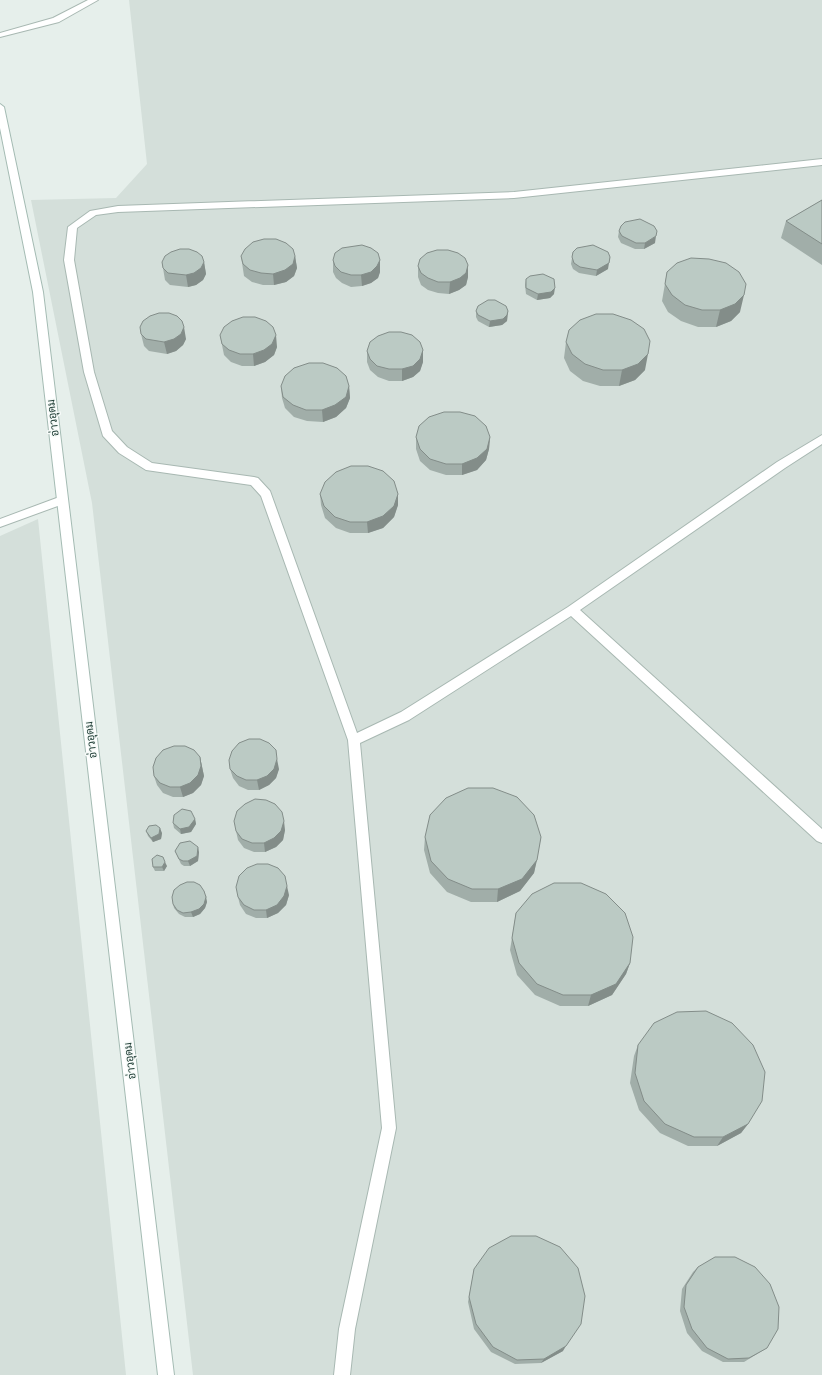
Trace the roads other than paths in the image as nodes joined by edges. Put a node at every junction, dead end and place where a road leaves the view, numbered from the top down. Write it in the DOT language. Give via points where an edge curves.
graph roads {
  1 [pos="94,0"];
  2 [pos="0,35"];
  3 [pos="0,107"];
  4 [pos="822,162"];
  5 [pos="822,439"];
  6 [pos="62,500"];
  7 [pos="0,522"];
  8 [pos="572,610"];
  9 [pos="354,740"];
  10 [pos="822,837"];
  11 [pos="166,1375"];
  12 [pos="342,1375"];
  1 -- 2 [label="street" via="56,20"];
  3 -- 6 [label="street, อ่าวอุดม" via="38,292"];
  4 -- 9 [label="street" via="514,195 118,209 93,213 73,227 69,260 89,372 107,433 123,450 150,467 254,481 266,494"];
  5 -- 8 [label="street"];
  6 -- 7 [label="street"];
  6 -- 11 [label="street, อ่าวอุดม"];
  8 -- 9 [label="street" via="405,716"];
  8 -- 10 [label="street"];
  9 -- 12 [label="street" via="389,1128 348,1329"];
}
